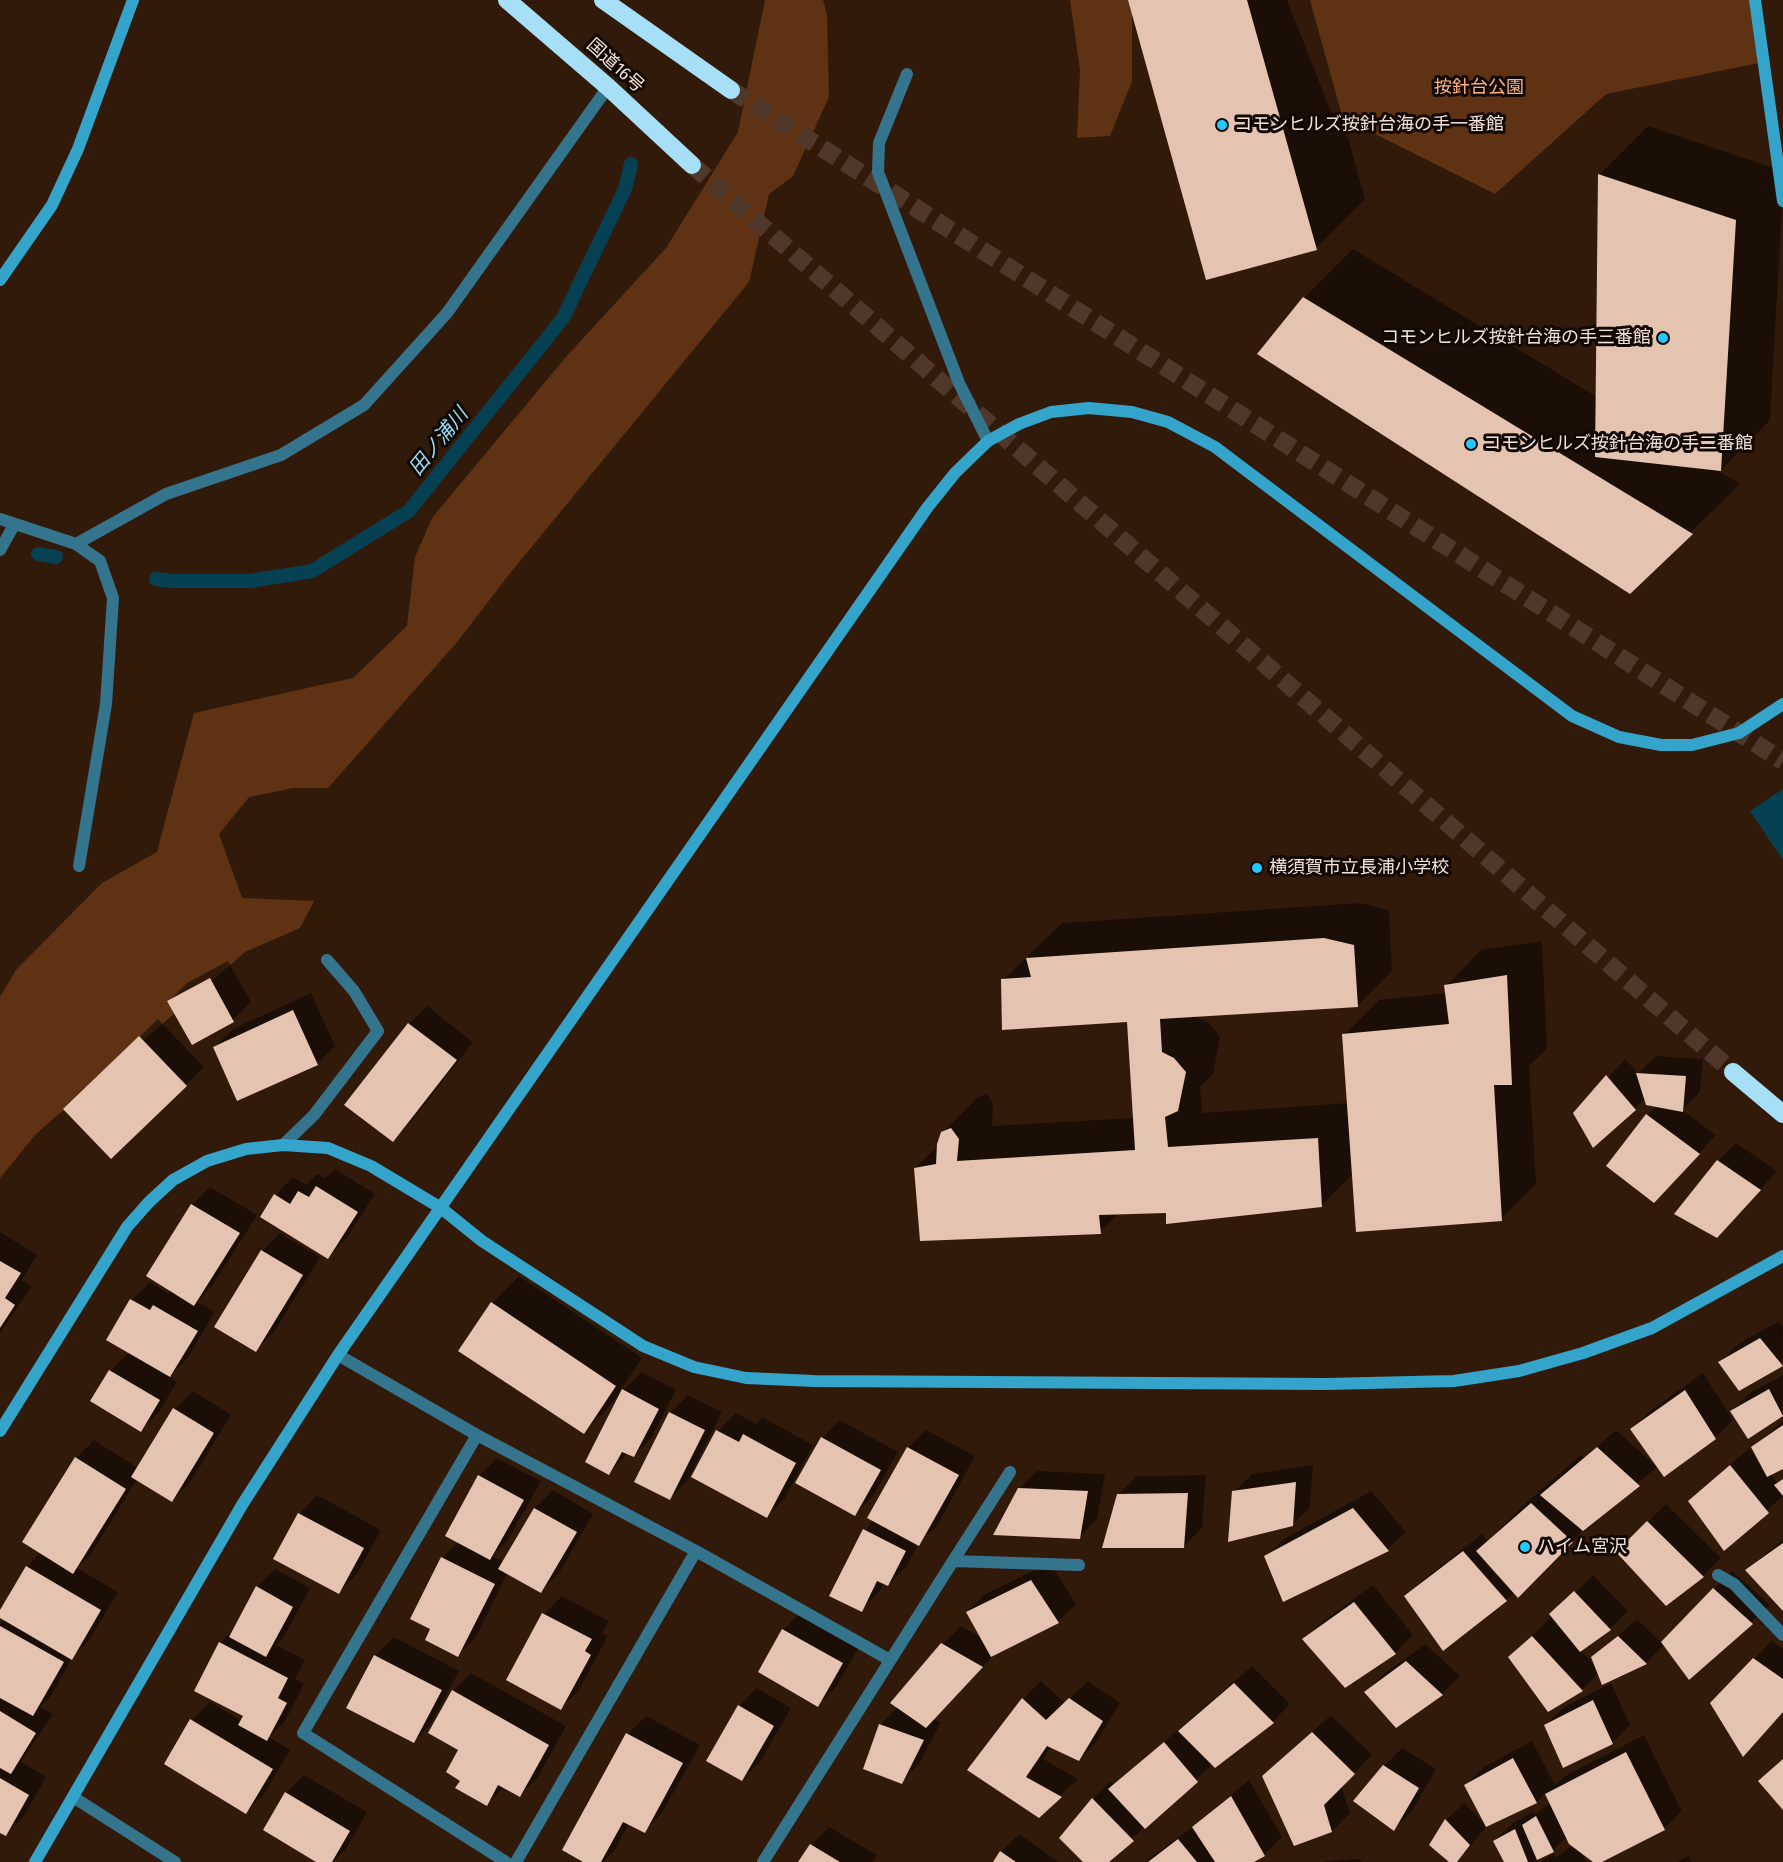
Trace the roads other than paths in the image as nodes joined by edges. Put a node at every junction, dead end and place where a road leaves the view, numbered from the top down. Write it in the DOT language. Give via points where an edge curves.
graph roads {
  1 [pos="133,0"];
  2 [pos="507,0"];
  3 [pos="603,0"];
  4 [pos="1755,0"];
  5 [pos="907,74"];
  6 [pos="608,87"];
  7 [pos="731,90"];
  8 [pos="692,165"];
  9 [pos="1783,201"];
  10 [pos="0,279"];
  11 [pos="988,441"];
  12 [pos="0,519"];
  13 [pos="14,525"];
  14 [pos="76,544"];
  15 [pos="0,550"];
  16 [pos="1783,704"];
  17 [pos="79,866"];
  18 [pos="327,960"];
  19 [pos="1733,1072"];
  20 [pos="1783,1114"];
  21 [pos="283,1145"];
  22 [pos="441,1208"];
  23 [pos="1783,1256"];
  24 [pos="339,1355"];
  25 [pos="0,1431"];
  26 [pos="477,1435"];
  27 [pos="1010,1472"];
  28 [pos="696,1551"];
  29 [pos="953,1561"];
  30 [pos="1079,1565"];
  31 [pos="1718,1575"];
  32 [pos="1783,1635"];
  33 [pos="890,1660"];
  34 [pos="73,1797"];
  35 [pos="35,1862"];
  36 [pos="176,1862"];
  37 [pos="506,1862"];
  38 [pos="516,1862"];
  39 [pos="763,1862"];
  1 -- 10 [label="street" via="78,149 56,196"];
  2 -- 6 [label="highway, 国道16号"];
  3 -- 7 [label="highway"];
  4 -- 9 [label="street"];
  5 -- 11 [label="street" via="879,144 878,172 958,383"];
  6 -- 8 [label="highway, 国道16号"];
  6 -- 14 [label="street" via="447,313 364,405 281,455 166,494"];
  11 -- 16 [label="street" via="1051,412 1089,408 1132,412 1168,422 1215,447 1572,716 1619,737 1661,745 1692,745 1739,734"];
  11 -- 22 [label="street" via="927,508"];
  12 -- 13 [label="street"];
  13 -- 14 [label="street"];
  13 -- 15 [label="street"];
  14 -- 17 [label="street" via="100,561 113,598 106,704"];
  18 -- 21 [label="street" via="354,991 378,1031 314,1115"];
  19 -- 20 [label="highway"];
  21 -- 22 [label="street" via="328,1148 371,1166"];
  21 -- 25 [label="street" via="246,1149 207,1161 173,1180 149,1202 127,1227"];
  22 -- 23 [label="street" via="482,1241 643,1346 694,1367 746,1378 814,1381 1454,1382 1519,1371 1652,1328"];
  22 -- 24 [label="street"];
  24 -- 26 [label="street"];
  24 -- 34 [label="street" via="242,1505"];
  26 -- 28 [label="street"];
  26 -- 37 [label="street" via="303,1733"];
  27 -- 29 [label="street"];
  28 -- 33 [label="street"];
  28 -- 38 [label="street"];
  29 -- 30 [label="street"];
  29 -- 33 [label="street"];
  31 -- 32 [label="street" via="1734,1584"];
  33 -- 39 [label="street"];
  34 -- 35 [label="street"];
  34 -- 36 [label="street"];
}
